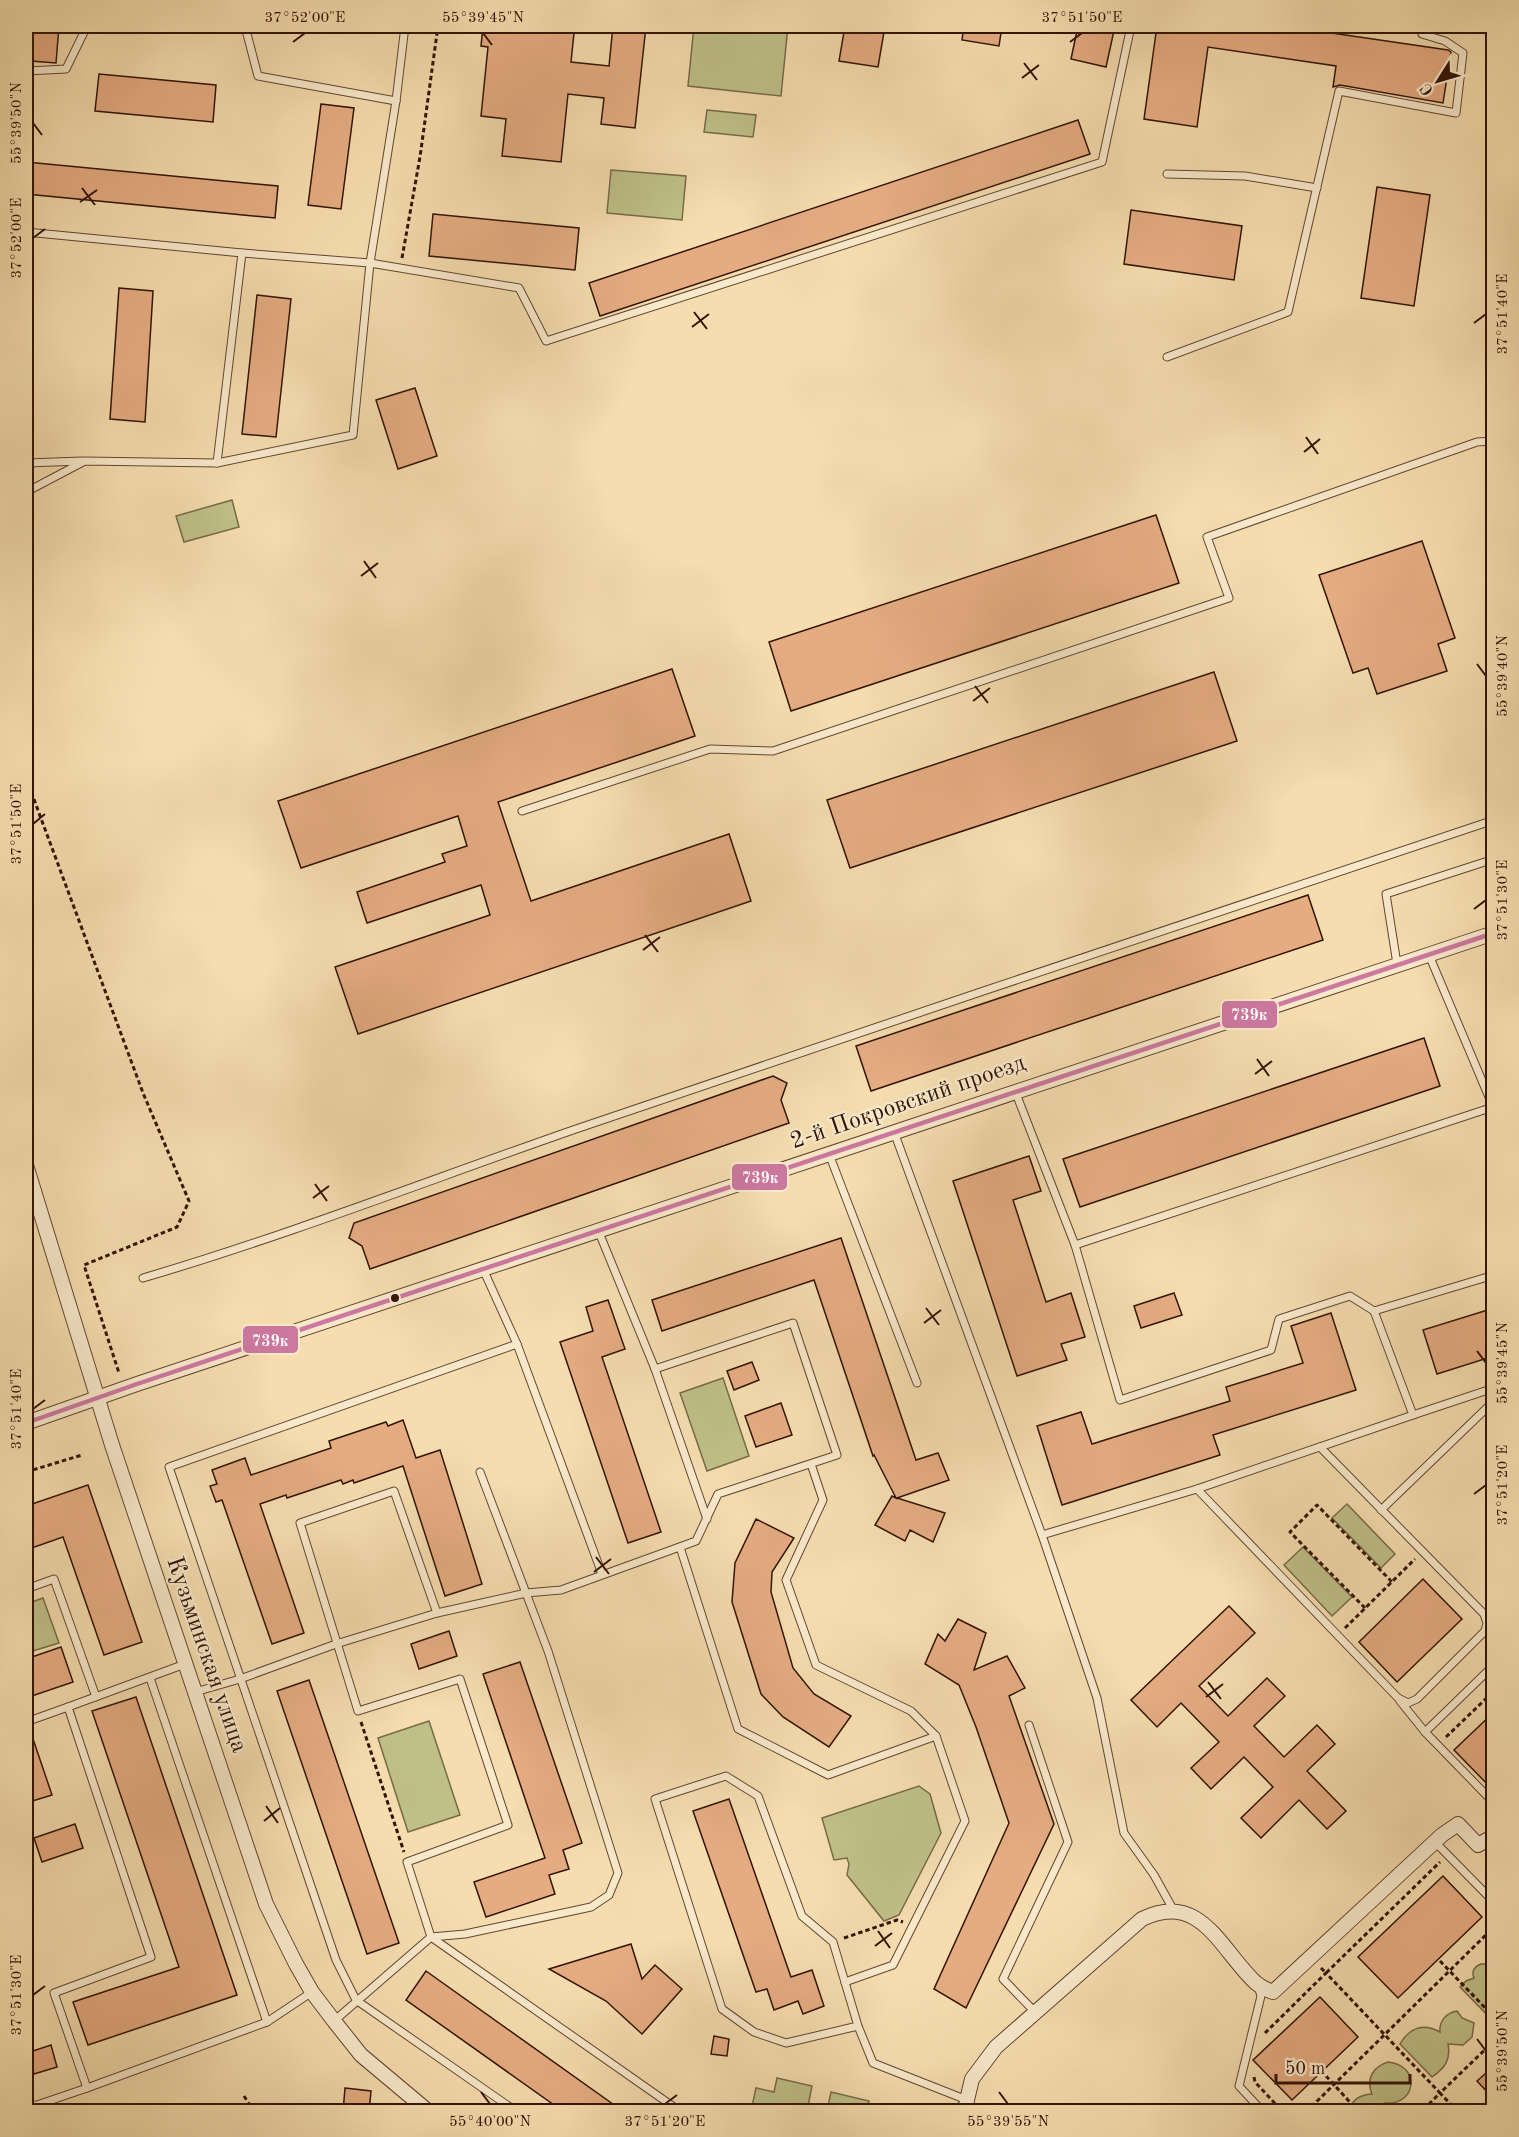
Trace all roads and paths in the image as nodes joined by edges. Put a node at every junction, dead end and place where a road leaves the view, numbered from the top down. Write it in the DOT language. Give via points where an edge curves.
graph roads {
  1 [pos="87,26"];
  2 [pos="207,26"];
  3 [pos="405,26"];
  4 [pos="438,26"];
  5 [pos="1131,26"];
  6 [pos="1422,26"];
  7 [pos="26,71"];
  8 [pos="396,101"];
  9 [pos="1167,174"];
  10 [pos="1317,188"];
  11 [pos="26,232"];
  12 [pos="242,254"];
  13 [pos="370,263"];
  14 [pos="400,268"];
  15 [pos="1167,357"];
  16 [pos="1494,441"];
  17 [pos="84,461"];
  18 [pos="26,463"];
  19 [pos="217,463"];
  20 [pos="26,492"];
  21 [pos="26,778"];
  22 [pos="522,811"];
  23 [pos="1494,820"];
  24 [pos="1494,859"];
  25 [pos="1494,933"];
  26 [pos="1429,955"];
  27 [pos="1397,964"];
  28 [pos="1015,1091"];
  29 [pos="1493,1108"];
  30 [pos="894,1132"];
  31 [pos="829,1154"];
  32 [pos="27,1175"];
  33 [pos="598,1230"];
  34 [pos="1075,1245"];
  35 [pos="483,1269"];
  36 [pos="1494,1275"];
  37 [pos="142,1278"];
  38 [pos="1374,1311"];
  39 [pos="517,1344"];
  40 [pos="655,1369"];
  41 [pos="125,1376"];
  42 [pos="917,1383"];
  43 [pos="1494,1388"];
  44 [pos="98,1397"];
  45 [pos="1494,1401"];
  46 [pos="1413,1415"];
  47 [pos="26,1423"];
  48 [pos="1320,1447"];
  49 [pos="82,1455"];
  50 [pos="811,1464"];
  51 [pos="26,1472"];
  52 [pos="480,1473"];
  53 [pos="1197,1489"];
  54 [pos="1381,1510"];
  55 [pos="706,1519"];
  56 [pos="1042,1535"];
  57 [pos="680,1547"];
  58 [pos="1411,1564"];
  59 [pos="602,1574"];
  60 [pos="1392,1582"];
  61 [pos="26,1589"];
  62 [pos="526,1593"];
  63 [pos="1365,1608"];
  64 [pos="437,1613"];
  65 [pos="1484,1614"];
  66 [pos="1494,1624"];
  67 [pos="1342,1632"];
  68 [pos="336,1644"];
  69 [pos="185,1664"];
  70 [pos="1494,1665"];
  71 [pos="150,1678"];
  72 [pos="240,1679"];
  73 [pos="1494,1691"];
  74 [pos="195,1692"];
  75 [pos="96,1697"];
  76 [pos="1398,1698"];
  77 [pos="68,1707"];
  78 [pos="358,1711"];
  79 [pos="26,1722"];
  80 [pos="1029,1725"];
  81 [pos="1425,1732"];
  82 [pos="936,1736"];
  83 [pos="1440,1743"];
  84 [pos="1494,1803"];
  85 [pos="1494,1836"];
  86 [pos="1435,1842"];
  87 [pos="1442,1860"];
  88 [pos="407,1862"];
  89 [pos="1494,1902"];
  90 [pos="1174,1911"];
  91 [pos="913,1925"];
  92 [pos="1494,1927"];
  93 [pos="431,1937"];
  94 [pos="833,1942"];
  95 [pos="1311,1958"];
  96 [pos="1440,1961"];
  97 [pos="1449,1971"];
  98 [pos="1326,1973"];
  99 [pos="845,1982"];
  100 [pos="1257,1985"];
  101 [pos="312,1992"];
  102 [pos="356,2000"];
  103 [pos="1035,2012"];
  104 [pos="1494,2017"];
  105 [pos="334,2020"];
  106 [pos="267,2022"];
  107 [pos="858,2026"];
  108 [pos="1384,2034"];
  109 [pos="1261,2040"];
  110 [pos="1494,2041"];
  111 [pos="1253,2074"];
  112 [pos="1326,2076"];
  113 [pos="1334,2084"];
  114 [pos="87,2088"];
  115 [pos="1440,2093"];
  116 [pos="244,2096"];
  117 [pos="26,2105"];
  118 [pos="966,2106"];
  119 [pos="264,2108"];
  120 [pos="257,2112"];
  121 [pos="429,2112"];
  122 [pos="517,2112"];
  123 [pos="681,2112"];
  124 [pos="955,2112"];
  125 [pos="1263,2112"];
  126 [pos="1283,2112"];
  127 [pos="1306,2112"];
  128 [pos="1359,2112"];
  129 [pos="1421,2112"];
  130 [pos="1458,2112"];
  1 -- 7 [label="lane" via="66,69"];
  2 -- 8 [label="lane" via="246,30 258,76"];
  3 -- 8 [label="lane"];
  4 -- 14 [label="path"];
  5 -- 14 [label="lane" via="1102,162 546,341 519,288"];
  6 -- 10 [label="lane" via="1422,34 1445,41 1463,53 1456,113 1339,91"];
  8 -- 13 [label="lane"];
  9 -- 10 [label="lane" via="1245,176"];
  10 -- 15 [label="lane" via="1288,312"];
  11 -- 12 [label="lane"];
  12 -- 13 [label="lane"];
  12 -- 19 [label="lane"];
  13 -- 14 [label="lane"];
  13 -- 19 [label="lane" via="352,435"];
  16 -- 22 [label="lane" via="1477,442 1207,537 1229,598 773,751 710,749"];
  17 -- 18 [label="lane"];
  17 -- 19 [label="lane"];
  17 -- 20 [label="lane"];
  21 -- 41 [label="path" via="143,1093 189,1201 177,1227 84,1265 119,1374"];
  23 -- 37 [label="lane"];
  24 -- 27 [label="lane" via="1386,894"];
  25 -- 26 [label="street, 2-й Покровский проезд"];
  26 -- 27 [label="street, 2-й Покровский проезд"];
  26 -- 29 [label="lane"];
  27 -- 28 [label="street, 2-й Покровский проезд"];
  28 -- 30 [label="street, 2-й Покровский проезд"];
  28 -- 34 [label="lane"];
  29 -- 34 [label="lane"];
  30 -- 31 [label="street, 2-й Покровский проезд"];
  30 -- 56 [label="lane"];
  31 -- 33 [label="street, 2-й Покровский проезд"];
  31 -- 42 [label="lane"];
  32 -- 44 [label="street, Кузьминская улица"];
  33 -- 35 [label="street, 2-й Покровский проезд"];
  33 -- 40 [label="lane"];
  34 -- 38 [label="lane" via="1120,1400 1271,1350 1279,1319 1350,1296"];
  35 -- 39 [label="lane"];
  35 -- 44 [label="street, 2-й Покровский проезд"];
  36 -- 38 [label="lane"];
  38 -- 46 [label="lane"];
  39 -- 59 [label="lane"];
  39 -- 72 [label="lane" via="169,1467"];
  40 -- 50 [label="lane" via="793,1323 837,1455"];
  40 -- 55 [label="lane"];
  43 -- 46 [label="lane"];
  44 -- 47 [label="street, 2-й Покровский проезд"];
  44 -- 69 [label="street, Кузьминская улица"];
  45 -- 54 [label="lane"];
  46 -- 48 [label="lane"];
  48 -- 53 [label="lane"];
  48 -- 54 [label="lane"];
  49 -- 51 [label="path"];
  50 -- 55 [label="lane" via="718,1494"];
  50 -- 82 [label="lane" via="823,1500 786,1580 816,1665 910,1711"];
  52 -- 62 [label="lane"];
  53 -- 56 [label="lane"];
  53 -- 76 [label="lane"];
  54 -- 65 [label="lane"];
  55 -- 57 [label="lane" via="696,1541"];
  56 -- 90 [label="lane" via="1097,1698 1124,1833"];
  57 -- 59 [label="lane"];
  57 -- 82 [label="lane" via="738,1729 828,1775"];
  58 -- 60 [label="path"];
  59 -- 62 [label="lane" via="561,1590"];
  60 -- 63 [label="path"];
  60 -- 63 [label="path" via="1317,1505 1290,1532"];
  61 -- 75 [label="lane" via="54,1579"];
  62 -- 64 [label="lane"];
  62 -- 93 [label="lane" via="618,1873 609,1895 591,1907 465,1934"];
  63 -- 67 [label="path"];
  64 -- 68 [label="lane"];
  64 -- 68 [label="lane" via="394,1491 300,1523"];
  65 -- 66 [label="lane"];
  65 -- 76 [label="lane" via="1485,1631 1417,1699 1408,1703"];
  68 -- 72 [label="lane"];
  68 -- 78 [label="lane"];
  69 -- 71 [label="lane"];
  69 -- 74 [label="street, Кузьминская улица"];
  70 -- 81 [label="lane"];
  71 -- 75 [label="lane"];
  71 -- 106 [label="lane"];
  72 -- 74 [label="lane"];
  72 -- 102 [label="lane" via="336,1960"];
  73 -- 83 [label="path"];
  74 -- 101 [label="street, Кузьминская улица" via="266,1904"];
  75 -- 77 [label="lane"];
  76 -- 81 [label="lane"];
  77 -- 79 [label="lane"];
  77 -- 114 [label="lane" via="151,1957 54,1993"];
  78 -- 88 [label="path"];
  78 -- 88 [label="lane" via="460,1679 486,1757 508,1825"];
  80 -- 103 [label="lane" via="1068,1842 1003,1979"];
  81 -- 84 [label="lane"];
  82 -- 91 [label="lane" via="965,1821"];
  85 -- 86 [label="street" via="1479,1845 1458,1824"];
  86 -- 89 [label="lane"];
  86 -- 95 [label="street"];
  87 -- 98 [label="path"];
  88 -- 93 [label="lane"];
  90 -- 100 [label="street" via="1197,1919 1209,1929"];
  90 -- 103 [label="street" via="1156,1912 1142,1919"];
  91 -- 94 [label="path" via="897,1920"];
  91 -- 99 [label="lane" via="893,1965"];
  92 -- 97 [label="path"];
  93 -- 102 [label="lane"];
  93 -- 123 [label="lane"];
  94 -- 99 [label="lane"];
  94 -- 107 [label="lane" via="802,1916 758,1796 726,1776 655,1799 722,2009 754,2032 786,2043"];
  95 -- 98 [label="path"];
  95 -- 100 [label="street" via="1273,1992"];
  96 -- 97 [label="path"];
  97 -- 104 [label="path"];
  97 -- 108 [label="path"];
  98 -- 108 [label="path"];
  98 -- 109 [label="path"];
  99 -- 107 [label="lane"];
  100 -- 125 [label="lane" via="1261,1996 1239,2086"];
  101 -- 105 [label="street, Кузьминская улица"];
  101 -- 106 [label="lane"];
  102 -- 105 [label="lane"];
  102 -- 122 [label="lane"];
  103 -- 118 [label="street" via="996,2047 972,2079"];
  105 -- 121 [label="street, Кузьминская улица" via="361,2055"];
  106 -- 114 [label="lane"];
  107 -- 118 [label="lane" via="873,2063"];
  108 -- 113 [label="path"];
  108 -- 115 [label="path"];
  110 -- 115 [label="path"];
  111 -- 126 [label="path" via="1255,2082"];
  112 -- 113 [label="path"];
  113 -- 127 [label="path"];
  113 -- 128 [label="path"];
  114 -- 117 [label="lane"];
  115 -- 129 [label="path"];
  115 -- 130 [label="path"];
  116 -- 120 [label="path"];
  118 -- 124 [label="lane"];
  119 -- 120 [label="path"];
}
